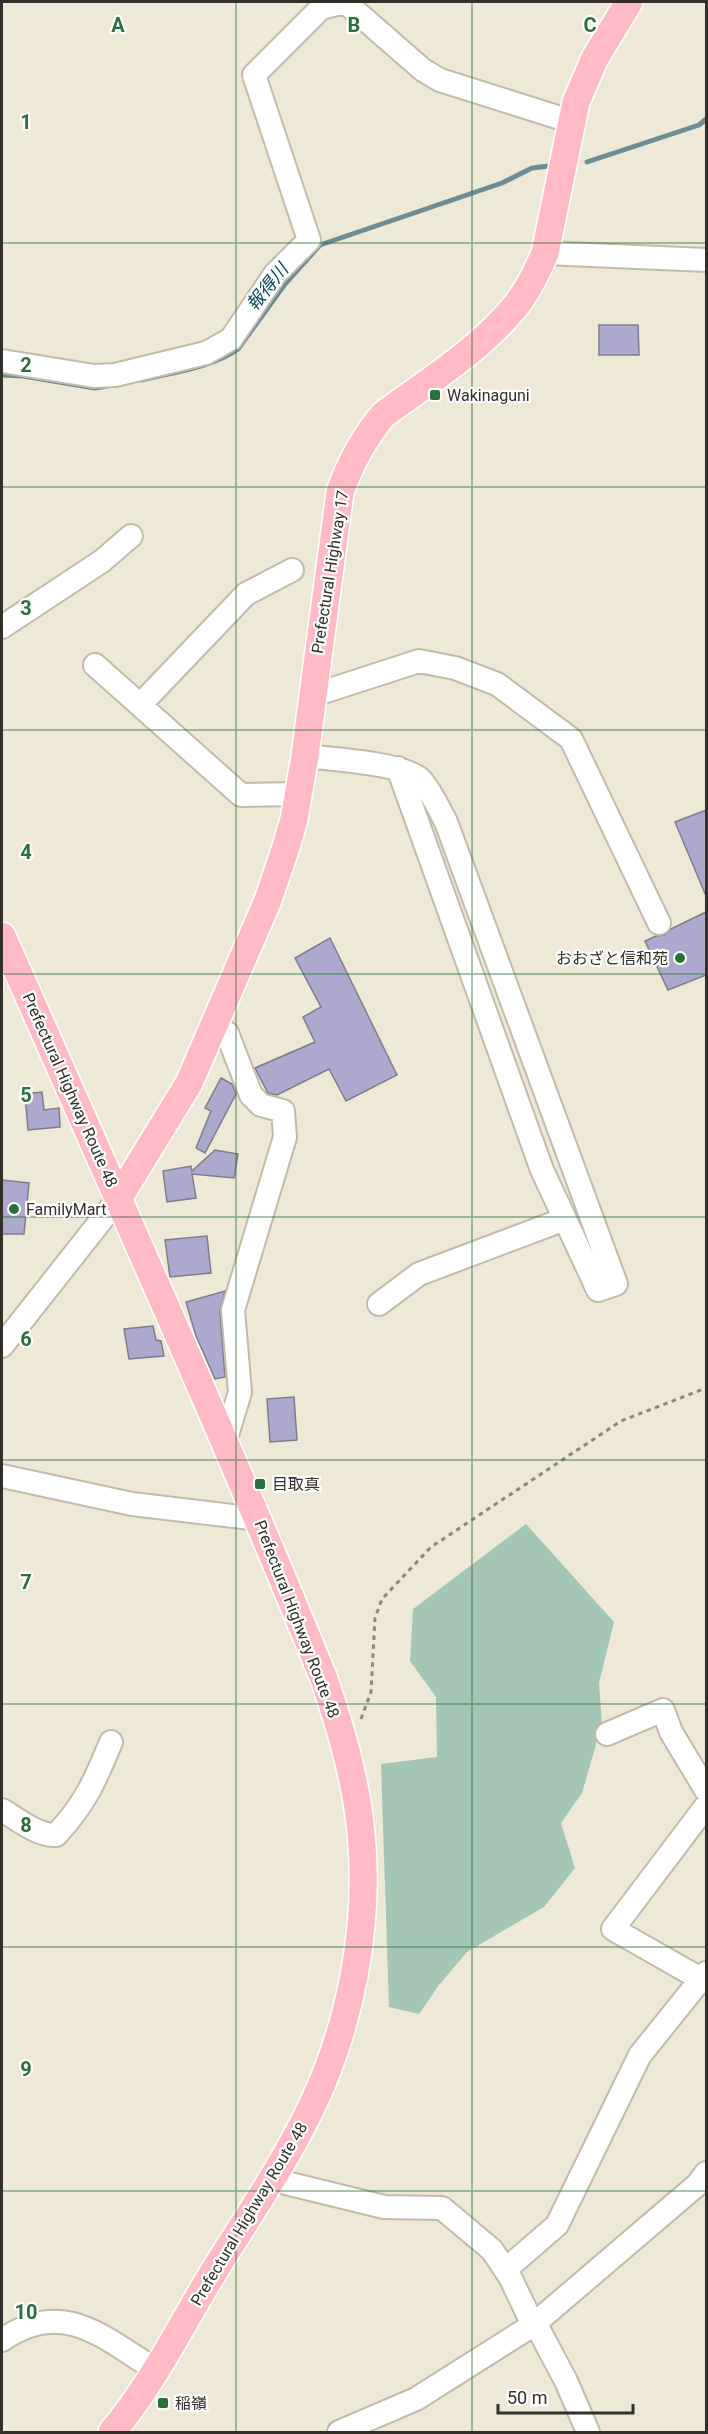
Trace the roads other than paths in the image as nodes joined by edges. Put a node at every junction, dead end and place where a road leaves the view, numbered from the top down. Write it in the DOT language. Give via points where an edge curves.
graph roads {
  1 [pos="629,2"];
  2 [pos="572,118"];
  3 [pos="545,253"];
  4 [pos="704,265"];
  5 [pos="2,361"];
  6 [pos="131,536"];
  7 [pos="292,570"];
  8 [pos="2,627"];
  9 [pos="95,664"];
  10 [pos="311,696"];
  11 [pos="140,705"];
  12 [pos="305,756"];
  13 [pos="398,768"];
  14 [pos="298,794"];
  15 [pos="659,922"];
  16 [pos="2,936"];
  17 [pos="213,1027"];
  18 [pos="118,1199"];
  19 [pos="565,1219"];
  20 [pos="379,1304"];
  21 [pos="2,1346"];
  22 [pos="225,1442"];
  23 [pos="2,1476"];
  24 [pos="258,1519"];
  25 [pos="607,1734"];
  26 [pos="111,1743"];
  27 [pos="706,1790"];
  28 [pos="706,1806"];
  29 [pos="2,1810"];
  30 [pos="705,1978"];
  31 [pos="706,2173"];
  32 [pos="274,2177"];
  33 [pos="505,2270"];
  34 [pos="533,2325"];
  35 [pos="2,2340"];
  36 [pos="156,2370"];
  37 [pos="112,2433"];
  38 [pos="339,2433"];
  39 [pos="588,2433"];
  1 -- 2 [label="main road, Prefectural Highway 17" via="588,74"];
  2 -- 3 [label="main road, Prefectural Highway 17"];
  2 -- 5 [label="street" via="557,117 440,81 345,2 321,8 254,75 309,240 275,274 231,339 206,353 115,375 94,376"];
  3 -- 4 [label="street"];
  3 -- 10 [label="main road, Prefectural Highway 17" via="514,309 482,341 383,416 358,450 340,492"];
  6 -- 8 [label="street" via="102,561"];
  7 -- 11 [label="street" via="246,594"];
  9 -- 11 [label="street"];
  10 -- 12 [label="main road, Prefectural Highway 17"];
  10 -- 15 [label="street" via="419,661 455,668 497,684 571,739"];
  11 -- 14 [label="street" via="241,795"];
  12 -- 13 [label="street"];
  12 -- 14 [label="main road, Prefectural Highway 17"];
  13 -- 19 [label="street" via="542,1170"];
  13 -- 19 [label="street" via="421,779 446,822 616,1284 598,1290"];
  14 -- 17 [label="main road, Prefectural Highway 17" via="268,900"];
  16 -- 18 [label="main road, Prefectural Highway Route 48"];
  17 -- 18 [label="main road, Prefectural Highway 17" via="189,1083"];
  17 -- 22 [label="street" via="226,1033 251,1095 261,1105 283,1112 285,1124 285,1137 233,1310 240,1392"];
  18 -- 21 [label="street"];
  18 -- 22 [label="main road, Prefectural Highway Route 48"];
  19 -- 20 [label="street" via="419,1274"];
  22 -- 24 [label="main road, Prefectural Highway Route 48"];
  23 -- 24 [label="street" via="132,1504"];
  24 -- 32 [label="main road, Prefectural Highway Route 48" via="324,1679 345,1749 361,1832 363,1873 356,1960 336,2045 311,2107"];
  25 -- 27 [label="street" via="663,1710 671,1732"];
  26 -- 29 [label="street" via="93,1786 56,1835 40,1832"];
  28 -- 30 [label="street" via="614,1929"];
  30 -- 33 [label="street" via="640,2055 557,2225"];
  31 -- 34 [label="street"];
  32 -- 33 [label="street" via="384,2208 442,2208 492,2250"];
  32 -- 36 [label="main road, Prefectural Highway Route 48"];
  33 -- 34 [label="street"];
  34 -- 38 [label="street" via="416,2399"];
  34 -- 39 [label="street" via="566,2381"];
  35 -- 36 [label="street" via="42,2321 74,2323"];
  36 -- 37 [label="main road, Prefectural Highway Route 48"];
}
